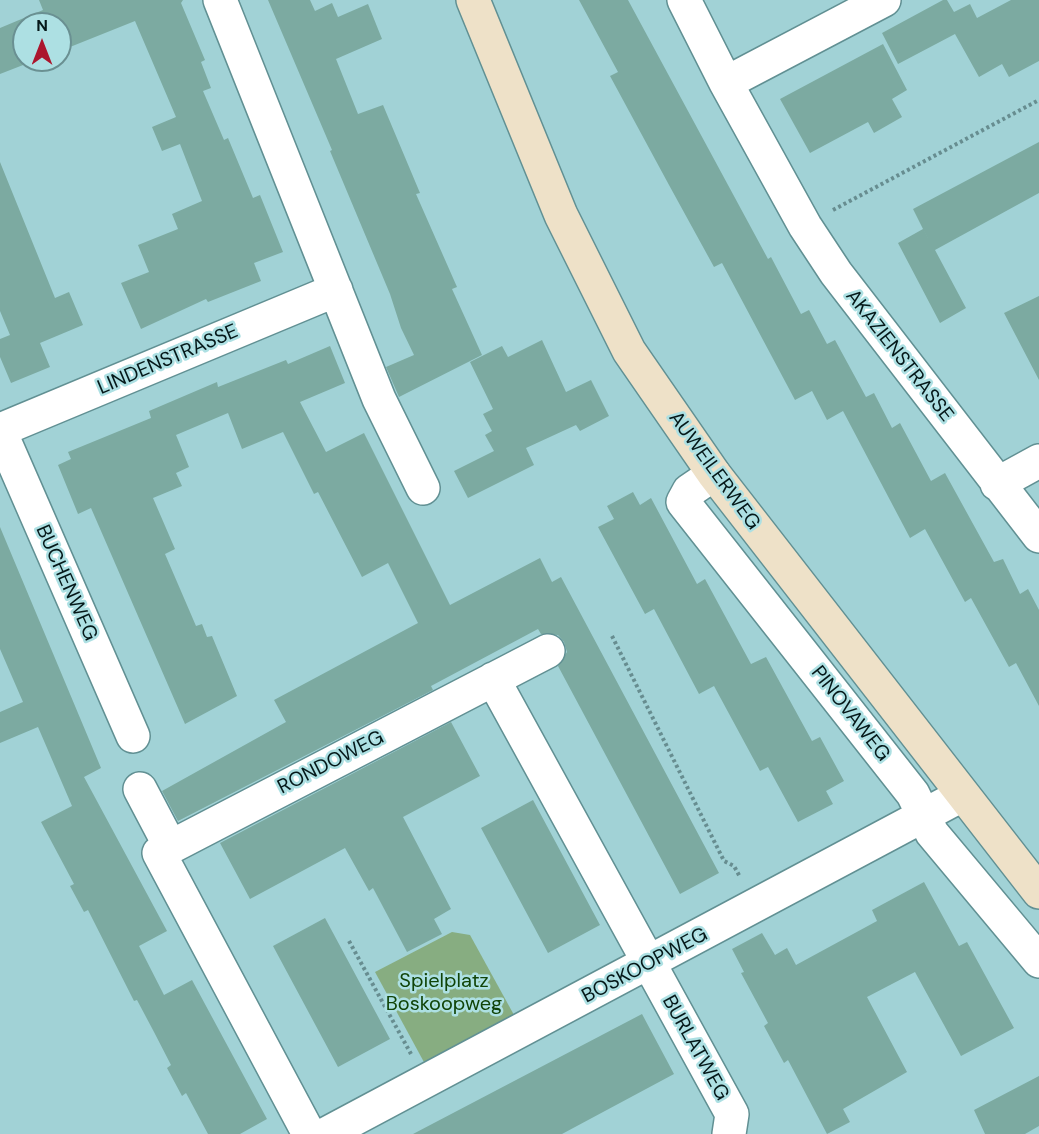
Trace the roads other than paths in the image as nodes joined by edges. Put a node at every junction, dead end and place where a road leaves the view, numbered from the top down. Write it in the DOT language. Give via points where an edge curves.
graph roads {
  1 [pos="220,0"];
  2 [pos="473,0"];
  3 [pos="684,0"];
  4 [pos="884,0"];
  5 [pos="726,83"];
  6 [pos="336,290"];
  7 [pos="0,430"];
  8 [pos="1039,461"];
  9 [pos="714,474"];
  10 [pos="997,484"];
  11 [pos="423,488"];
  12 [pos="1039,536"];
  13 [pos="548,651"];
  14 [pos="493,679"];
  15 [pos="133,736"];
  16 [pos="140,789"];
  17 [pos="962,795"];
  18 [pos="923,817"];
  19 [pos="170,846"];
  20 [pos="1039,892"];
  21 [pos="1039,961"];
  22 [pos="648,964"];
  23 [pos="309,1134"];
  24 [pos="326,1134"];
  25 [pos="729,1134"];
  1 -- 6 [label="street"];
  2 -- 9 [label="street, AUWEILERWEG" via="561,215 628,351"];
  3 -- 5 [label="street, AKAZIENSTRASSE"];
  4 -- 5 [label="street"];
  5 -- 10 [label="street, AKAZIENSTRASSE" via="805,226 836,273"];
  6 -- 7 [label="street, LINDENSTRASSE"];
  6 -- 11 [label="street" via="379,399"];
  7 -- 15 [label="street, BUCHENWEG"];
  8 -- 10 [label="street"];
  9 -- 17 [label="street, AUWEILERWEG"];
  9 -- 18 [label="street, PINOVAWEG" via="689,491 683,502 912,794"];
  10 -- 12 [label="street, AKAZIENSTRASSE"];
  13 -- 14 [label="street, RONDOWEG"];
  14 -- 19 [label="street, RONDOWEG"];
  14 -- 22 [label="street"];
  16 -- 19 [label="street"];
  17 -- 18 [label="street, BOSKOOPWEG"];
  17 -- 20 [label="street, AUWEILERWEG"];
  18 -- 21 [label="street, PINOVAWEG" via="932,833"];
  18 -- 22 [label="street, BOSKOOPWEG"];
  19 -- 23 [label="street" via="159,853"];
  22 -- 24 [label="street, BOSKOOPWEG"];
  22 -- 25 [label="street, BURLATWEG" via="732,1114"];
}
